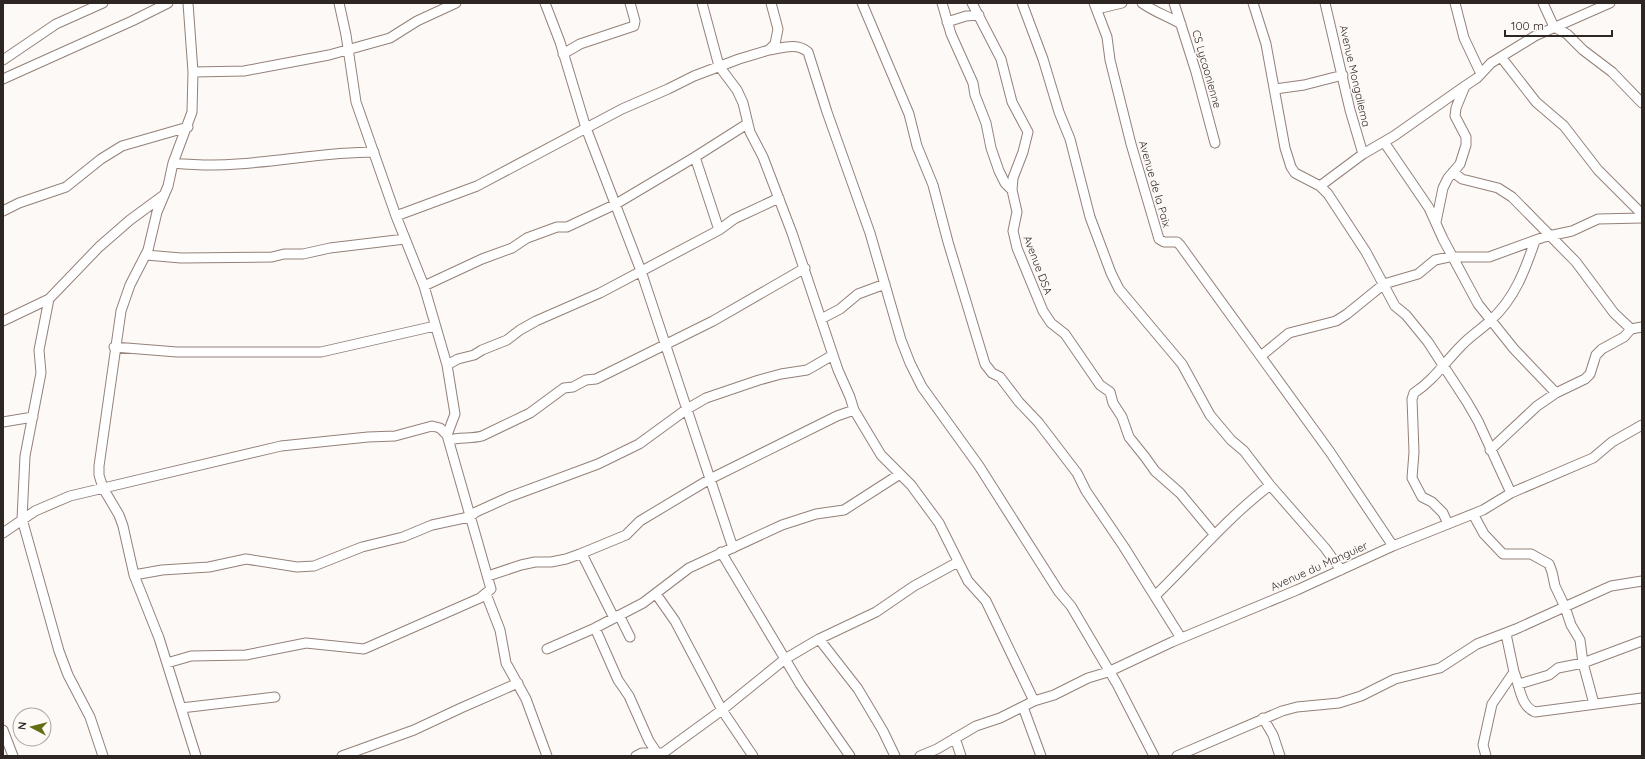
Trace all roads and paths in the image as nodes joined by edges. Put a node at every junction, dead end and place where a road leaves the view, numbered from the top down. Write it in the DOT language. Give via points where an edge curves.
graph roads {
  1 [pos="103,3"];
  2 [pos="168,3"];
  3 [pos="188,3"];
  4 [pos="339,3"];
  5 [pos="456,3"];
  6 [pos="545,3"];
  7 [pos="630,3"];
  8 [pos="702,3"];
  9 [pos="771,3"];
  10 [pos="862,3"];
  11 [pos="942,3"];
  12 [pos="972,3"];
  13 [pos="1022,3"];
  14 [pos="1122,3"];
  15 [pos="1142,3"];
  16 [pos="1174,3"];
  17 [pos="1253,3"];
  18 [pos="1325,3"];
  19 [pos="1455,3"];
  20 [pos="1542,3"];
  21 [pos="1610,3"];
  22 [pos="1096,6"];
  23 [pos="979,15"];
  24 [pos="947,22"];
  25 [pos="1181,24"];
  26 [pos="1554,27"];
  27 [pos="348,49"];
  28 [pos="769,50"];
  29 [pos="563,54"];
  30 [pos="1501,57"];
  31 [pos="3,60"];
  32 [pos="719,66"];
  33 [pos="193,72"];
  34 [pos="1481,74"];
  35 [pos="1343,75"];
  36 [pos="3,79"];
  37 [pos="1465,86"];
  38 [pos="1275,89"];
  39 [pos="1642,103"];
  40 [pos="747,124"];
  41 [pos="188,127"];
  42 [pos="586,128"];
  43 [pos="1384,142"];
  44 [pos="1216,143"];
  45 [pos="374,152"];
  46 [pos="1362,154"];
  47 [pos="695,157"];
  48 [pos="173,163"];
  49 [pos="1017,165"];
  50 [pos="999,171"];
  51 [pos="1453,172"];
  52 [pos="1320,186"];
  53 [pos="1012,190"];
  54 [pos="164,196"];
  55 [pos="779,198"];
  56 [pos="616,204"];
  57 [pos="3,212"];
  58 [pos="1642,214"];
  59 [pos="396,216"];
  60 [pos="1642,218"];
  61 [pos="1436,222"];
  62 [pos="719,230"];
  63 [pos="1549,237"];
  64 [pos="405,239"];
  65 [pos="1535,241"];
  66 [pos="146,255"];
  67 [pos="1453,257"];
  68 [pos="805,268"];
  69 [pos="641,271"];
  70 [pos="885,284"];
  71 [pos="1384,284"];
  72 [pos="424,286"];
  73 [pos="49,299"];
  74 [pos="821,319"];
  75 [pos="1492,320"];
  76 [pos="3,321"];
  77 [pos="435,326"];
  78 [pos="1642,327"];
  79 [pos="1631,329"];
  80 [pos="665,345"];
  81 [pos="114,347"];
  82 [pos="833,355"];
  83 [pos="1261,356"];
  84 [pos="447,365"];
  85 [pos="1443,368"];
  86 [pos="1556,393"];
  87 [pos="687,409"];
  88 [pos="854,410"];
  89 [pos="33,417"];
  90 [pos="3,422"];
  91 [pos="1642,425"];
  92 [pos="448,438"];
  93 [pos="1490,450"];
  94 [pos="900,474"];
  95 [pos="710,479"];
  96 [pos="1270,485"];
  97 [pos="104,488"];
  98 [pos="1511,493"];
  99 [pos="1473,514"];
  100 [pos="469,517"];
  101 [pos="22,519"];
  102 [pos="1448,524"];
  103 [pos="3,533"];
  104 [pos="1214,534"];
  105 [pos="1393,546"];
  106 [pos="733,548"];
  107 [pos="721,552"];
  108 [pos="580,554"];
  109 [pos="958,562"];
  110 [pos="1341,570"];
  111 [pos="134,575"];
  112 [pos="488,576"];
  113 [pos="1642,581"];
  114 [pos="486,594"];
  115 [pos="656,594"];
  116 [pos="1155,596"];
  117 [pos="1565,607"];
  118 [pos="616,616"];
  119 [pos="595,628"];
  120 [pos="1506,634"];
  121 [pos="630,637"];
  122 [pos="1181,638"];
  123 [pos="820,639"];
  124 [pos="1642,641"];
  125 [pos="547,649"];
  126 [pos="785,659"];
  127 [pos="167,663"];
  128 [pos="1583,663"];
  129 [pos="1108,672"];
  130 [pos="1514,672"];
  131 [pos="518,683"];
  132 [pos="1519,684"];
  133 [pos="275,697"];
  134 [pos="1642,698"];
  135 [pos="1034,701"];
  136 [pos="1594,704"];
  137 [pos="1023,707"];
  138 [pos="181,708"];
  139 [pos="722,710"];
  140 [pos="1263,718"];
  141 [pos="3,730"];
  142 [pos="955,738"];
  143 [pos="662,754"];
  144 [pos="13,756"];
  145 [pos="102,756"];
  146 [pos="196,756"];
  147 [pos="342,756"];
  148 [pos="546,756"];
  149 [pos="636,756"];
  150 [pos="753,756"];
  151 [pos="850,756"];
  152 [pos="895,756"];
  153 [pos="920,756"];
  154 [pos="961,756"];
  155 [pos="1041,756"];
  156 [pos="1154,756"];
  157 [pos="1177,756"];
  158 [pos="1280,756"];
  159 [pos="1486,756"];
  1 -- 31 [label="street" via="56,24"];
  2 -- 36 [label="street"];
  3 -- 33 [label="street"];
  4 -- 27 [label="street"];
  5 -- 27 [label="street" via="417,21 390,38"];
  6 -- 29 [label="street"];
  7 -- 29 [label="street" via="634,26 580,44"];
  8 -- 32 [label="street"];
  9 -- 28 [label="street" via="778,29 775,44"];
  10 -- 116 [label="street" via="908,114 917,146 933,185 985,364 1007,385 1067,460"];
  11 -- 24 [label="street"];
  12 -- 23 [label="street, Avenue DSA"];
  13 -- 96 [label="street" via="1070,139 1090,217 1111,273 1119,288 1182,364 1210,415 1244,451"];
  14 -- 22 [label="street"];
  15 -- 25 [label="street"];
  16 -- 25 [label="street, CS Lycaonienne"];
  17 -- 38 [label="street" via="1266,44"];
  18 -- 35 [label="street, Avenue Mongaliema"];
  19 -- 34 [label="street" via="1464,38"];
  20 -- 26 [label="street"];
  21 -- 26 [label="street"];
  22 -- 83 [label="street, Avenue de la Paix" via="1107,37 1110,60 1134,158 1159,239 1164,242 1177,242 1180,245"];
  23 -- 24 [label="street"];
  23 -- 49 [label="street, Avenue DSA" via="1001,59 1012,102 1028,132"];
  24 -- 50 [label="street" via="973,83 986,123 988,141"];
  25 -- 44 [label="street, CS Lycaonienne"];
  26 -- 30 [label="street"];
  26 -- 39 [label="street" via="1567,34 1612,72"];
  27 -- 33 [label="street" via="322,57 244,71"];
  27 -- 45 [label="street" via="356,102"];
  28 -- 32 [label="street"];
  28 -- 70 [label="street" via="800,46 812,58 827,112 870,233"];
  29 -- 42 [label="street"];
  30 -- 34 [label="street"];
  30 -- 58 [label="street" via="1536,102 1564,126 1598,170"];
  32 -- 40 [label="street" via="737,90"];
  32 -- 42 [label="street" via="622,109"];
  33 -- 41 [label="street" via="192,112"];
  34 -- 37 [label="street"];
  35 -- 38 [label="street"];
  35 -- 46 [label="street, Avenue Mongaliema"];
  37 -- 43 [label="street"];
  37 -- 51 [label="street" via="1456,108 1456,116 1466,137 1466,145 1460,164"];
  38 -- 52 [label="street" via="1285,148 1291,167 1295,174"];
  40 -- 47 [label="street"];
  40 -- 55 [label="street" via="764,157"];
  41 -- 48 [label="street"];
  41 -- 57 [label="street" via="122,146 66,187 19,203"];
  42 -- 56 [label="street"];
  42 -- 59 [label="street" via="477,186"];
  43 -- 46 [label="street"];
  43 -- 61 [label="street"];
  45 -- 48 [label="street" via="344,152 202,166"];
  45 -- 59 [label="street"];
  46 -- 52 [label="street"];
  47 -- 56 [label="street"];
  47 -- 62 [label="street"];
  48 -- 54 [label="street"];
  49 -- 50 [label="street"];
  49 -- 53 [label="street, Avenue DSA"];
  50 -- 53 [label="street"];
  51 -- 61 [label="street" via="1443,188"];
  51 -- 63 [label="street" via="1462,179 1498,188 1512,197"];
  52 -- 71 [label="street" via="1349,226"];
  53 -- 104 [label="street, Avenue DSA" via="1017,212 1014,238 1043,311 1051,323 1066,334 1100,385 1110,392 1129,437 1150,465 1163,480 1180,493"];
  54 -- 66 [label="street" via="157,212 152,240"];
  54 -- 73 [label="street" via="130,220 99,247"];
  55 -- 62 [label="street"];
  55 -- 68 [label="street"];
  56 -- 69 [label="street"];
  56 -- 72 [label="street" via="567,227 557,227 527,238 512,248"];
  59 -- 64 [label="street"];
  60 -- 63 [label="street" via="1598,219 1572,231"];
  61 -- 67 [label="street"];
  62 -- 69 [label="street"];
  63 -- 65 [label="street"];
  63 -- 79 [label="street" via="1576,262 1614,313"];
  64 -- 66 [label="street" via="272,257 181,258"];
  64 -- 72 [label="street"];
  65 -- 67 [label="street" via="1489,257"];
  65 -- 75 [label="street" via="1518,286 1507,304"];
  66 -- 81 [label="street" via="124,300"];
  67 -- 71 [label="street" via="1435,260 1418,274"];
  67 -- 75 [label="street" via="1478,304"];
  68 -- 74 [label="street"];
  68 -- 80 [label="street" via="713,321"];
  69 -- 80 [label="street"];
  69 -- 84 [label="street" via="600,293 536,321 507,340"];
  70 -- 74 [label="street" via="858,294 840,309"];
  70 -- 129 [label="street" via="901,340 922,388 979,466 1059,592 1071,606"];
  71 -- 83 [label="street" via="1336,321 1289,333"];
  71 -- 85 [label="street" via="1395,306 1406,315 1428,342"];
  72 -- 77 [label="street"];
  73 -- 76 [label="street"];
  73 -- 89 [label="street" via="39,350 41,373"];
  74 -- 82 [label="street"];
  75 -- 85 [label="street" via="1461,345"];
  75 -- 86 [label="street" via="1514,349"];
  77 -- 81 [label="street" via="321,352 177,352"];
  77 -- 84 [label="street"];
  78 -- 79 [label="street"];
  79 -- 86 [label="street" via="1624,337 1596,355 1590,374 1585,379"];
  80 -- 87 [label="street"];
  80 -- 92 [label="street" via="596,379 564,388 530,413 482,436"];
  81 -- 97 [label="street" via="99,466"];
  82 -- 87 [label="street" via="807,370 758,380 706,398"];
  82 -- 88 [label="street"];
  83 -- 105 [label="street"];
  84 -- 92 [label="street" via="455,414"];
  85 -- 93 [label="street" via="1478,421"];
  85 -- 102 [label="street" via="1414,393 1412,399 1412,478 1422,496 1443,513"];
  86 -- 93 [label="street" via="1537,406"];
  87 -- 95 [label="street"];
  87 -- 100 [label="street" via="632,447 598,464 509,497"];
  88 -- 94 [label="street" via="876,448"];
  88 -- 95 [label="street"];
  89 -- 90 [label="street"];
  89 -- 101 [label="street" via="25,456"];
  91 -- 98 [label="street, Avenue du Manguier" via="1612,442 1593,458"];
  92 -- 97 [label="street" via="440,428 432,426 395,436 368,436 281,446"];
  92 -- 100 [label="street"];
  93 -- 98 [label="street"];
  94 -- 106 [label="street" via="844,510 816,514 782,525"];
  94 -- 109 [label="street" via="938,523"];
  95 -- 106 [label="street"];
  95 -- 108 [label="street" via="640,521 626,535"];
  96 -- 104 [label="street"];
  96 -- 110 [label="street" via="1326,548"];
  97 -- 101 [label="street" via="54,502"];
  97 -- 111 [label="street" via="119,515"];
  98 -- 99 [label="street, Avenue du Manguier"];
  99 -- 102 [label="street, Avenue du Manguier"];
  99 -- 117 [label="street" via="1484,534 1503,554 1531,554 1549,564 1555,586"];
  100 -- 111 [label="street" via="432,525 403,537 362,547 314,566 297,567 246,559 209,567 162,570"];
  100 -- 112 [label="street"];
  101 -- 103 [label="street"];
  101 -- 145 [label="street" via="59,651 68,675 90,717"];
  102 -- 105 [label="street, Avenue du Manguier"];
  104 -- 116 [label="street"];
  105 -- 110 [label="street, Avenue du Manguier"];
  106 -- 107 [label="street"];
  107 -- 115 [label="street" via="689,568"];
  107 -- 126 [label="street"];
  108 -- 112 [label="street" via="551,562 521,565"];
  108 -- 118 [label="street"];
  109 -- 123 [label="street" via="871,614"];
  109 -- 135 [label="street" via="968,582 986,602"];
  110 -- 122 [label="street, Avenue du Manguier"];
  111 -- 127 [label="street"];
  112 -- 114 [label="street" via="491,589"];
  113 -- 117 [label="street" via="1611,586"];
  114 -- 127 [label="street" via="364,649 306,643 246,654 191,656"];
  114 -- 131 [label="street" via="500,630 506,663"];
  115 -- 118 [label="street"];
  115 -- 139 [label="street" via="675,621"];
  116 -- 122 [label="street"];
  117 -- 120 [label="street"];
  117 -- 128 [label="street" via="1580,640"];
  118 -- 119 [label="street"];
  118 -- 121 [label="street"];
  119 -- 125 [label="street"];
  119 -- 143 [label="street" via="649,741"];
  120 -- 130 [label="street"];
  120 -- 140 [label="street" via="1477,644 1440,668 1395,679 1360,696 1325,705 1297,707"];
  122 -- 129 [label="street, Avenue du Manguier"];
  123 -- 126 [label="street"];
  123 -- 152 [label="street" via="858,689"];
  124 -- 128 [label="street"];
  126 -- 139 [label="street"];
  126 -- 151 [label="street" via="826,724"];
  127 -- 138 [label="street"];
  128 -- 132 [label="street" via="1558,668 1549,675"];
  128 -- 136 [label="street"];
  129 -- 135 [label="street, Avenue du Manguier" via="1088,678 1054,696"];
  129 -- 156 [label="street" via="1117,684"];
  130 -- 132 [label="street"];
  130 -- 159 [label="street" via="1492,704 1483,745"];
  131 -- 147 [label="street" via="414,730"];
  131 -- 148 [label="street"];
  132 -- 136 [label="street" via="1524,704 1535,712"];
  133 -- 138 [label="street"];
  134 -- 136 [label="street"];
  135 -- 137 [label="street, Avenue du Manguier"];
  137 -- 142 [label="street, Avenue du Manguier" via="976,726"];
  137 -- 155 [label="street"];
  138 -- 146 [label="street"];
  139 -- 143 [label="street"];
  139 -- 150 [label="street"];
  140 -- 157 [label="street"];
  140 -- 158 [label="street" via="1273,735"];
  141 -- 144 [label="street"];
  142 -- 153 [label="street, Avenue du Manguier"];
  142 -- 154 [label="street"];
  143 -- 149 [label="street" via="642,753"];
}
